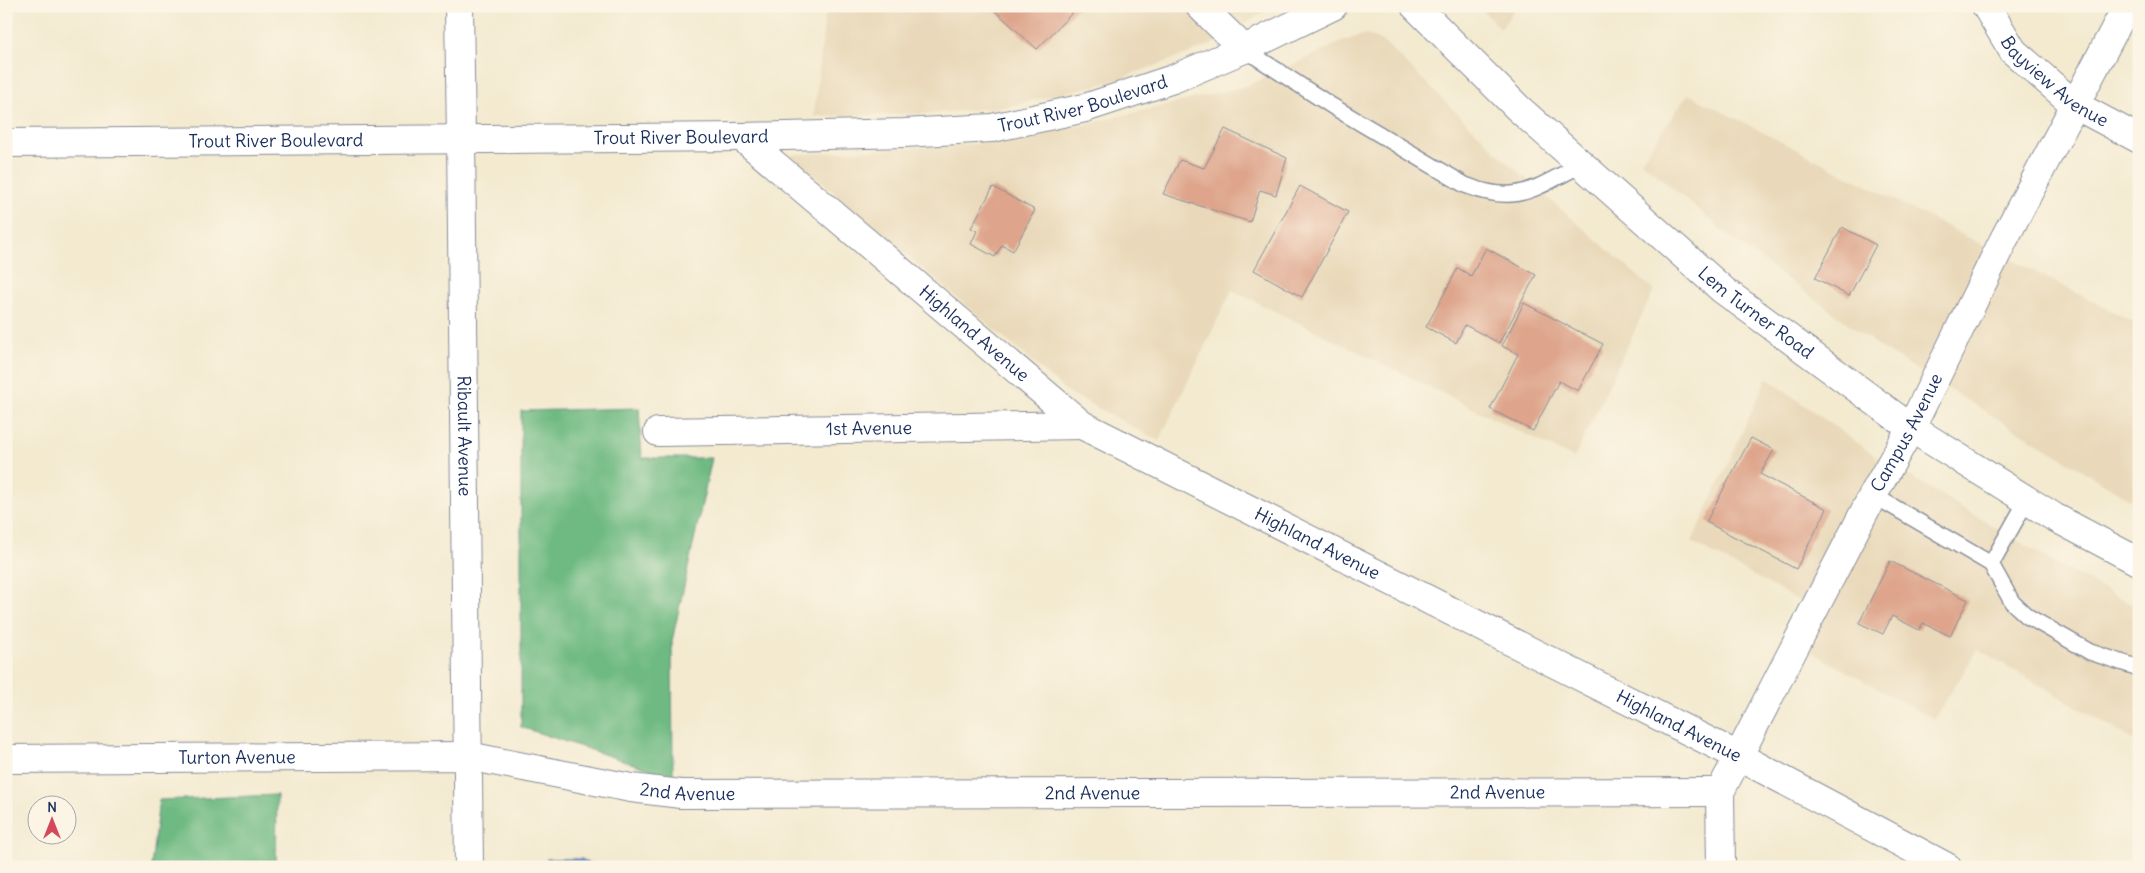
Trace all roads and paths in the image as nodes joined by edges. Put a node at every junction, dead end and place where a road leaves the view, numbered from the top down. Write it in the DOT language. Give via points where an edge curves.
graph roads {
  1 [pos="459,6"];
  2 [pos="1200,6"];
  3 [pos="1333,6"];
  4 [pos="1414,6"];
  5 [pos="1986,6"];
  6 [pos="2127,6"];
  7 [pos="1244,50"];
  8 [pos="2075,105"];
  9 [pos="742,137"];
  10 [pos="2139,138"];
  11 [pos="461,140"];
  12 [pos="6,143"];
  13 [pos="1581,165"];
  14 [pos="1082,425"];
  15 [pos="1911,428"];
  16 [pos="658,432"];
  17 [pos="1873,495"];
  18 [pos="2026,500"];
  19 [pos="2139,562"];
  20 [pos="1992,564"];
  21 [pos="2139,668"];
  22 [pos="468,756"];
  23 [pos="1738,756"];
  24 [pos="6,760"];
  25 [pos="1720,792"];
  26 [pos="470,867"];
  27 [pos="1721,867"];
  28 [pos="1947,867"];
  1 -- 11 [label="street, Ribault Avenue"];
  2 -- 7 [label="street"];
  3 -- 7 [label="street, Trout River Boulevard"];
  4 -- 13 [label="street, Lem Turner Road"];
  5 -- 8 [label="street, Bayview Avenue" via="2013,50"];
  6 -- 8 [label="street, Campus Avenue"];
  7 -- 9 [label="street, Trout River Boulevard" via="1173,79 1085,108 992,128"];
  7 -- 13 [label="lane" via="1340,111 1465,185 1487,194 1506,196 1525,192"];
  8 -- 10 [label="street, Bayview Avenue"];
  8 -- 15 [label="street, Campus Avenue" via="2003,241"];
  9 -- 11 [label="street, Trout River Boulevard"];
  9 -- 14 [label="street, Highland Avenue"];
  11 -- 12 [label="street, Trout River Boulevard"];
  11 -- 22 [label="street, Ribault Avenue"];
  13 -- 15 [label="street, Lem Turner Road" via="1723,290"];
  14 -- 16 [label="street, 1st Avenue"];
  14 -- 23 [label="street, Highland Avenue"];
  15 -- 17 [label="street, Campus Avenue"];
  15 -- 18 [label="street, Lem Turner Road"];
  17 -- 20 [label="lane"];
  17 -- 23 [label="street, Campus Avenue"];
  18 -- 19 [label="street, Lem Turner Road"];
  18 -- 20 [label="lane"];
  20 -- 21 [label="lane" via="2012,602 2026,616 2090,652"];
  22 -- 24 [label="street, Turton Avenue"];
  22 -- 25 [label="street, 2nd Avenue" via="631,788 681,794"];
  22 -- 26 [label="street, Ribault Avenue"];
  23 -- 25 [label="street, Campus Avenue"];
  23 -- 28 [label="street, Highland Avenue"];
  25 -- 27 [label="street, Campus Avenue"];
}
